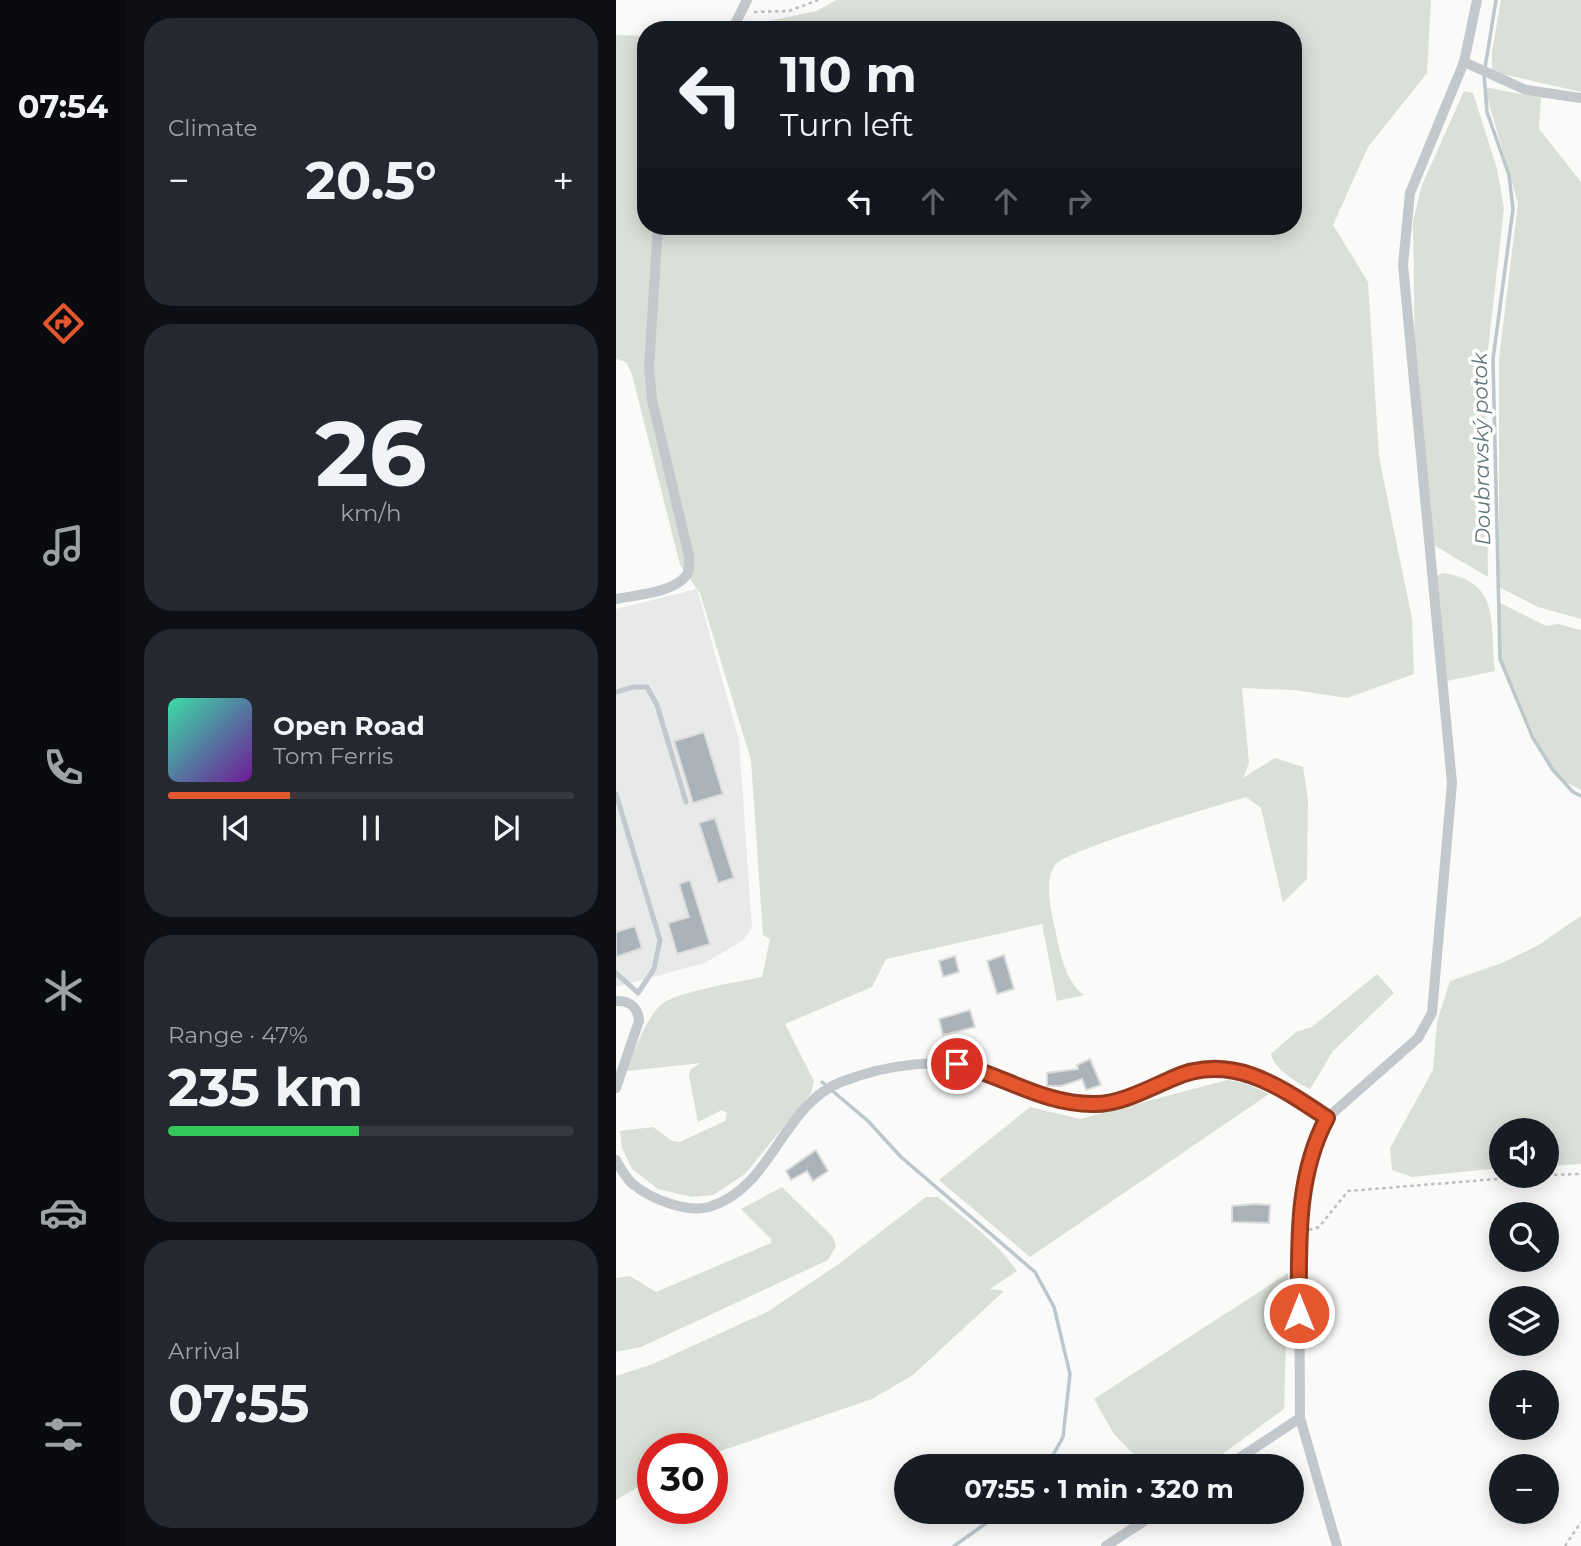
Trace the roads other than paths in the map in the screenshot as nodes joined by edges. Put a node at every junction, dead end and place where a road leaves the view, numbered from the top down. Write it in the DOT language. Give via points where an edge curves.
graph roads {
  1 [pos="747,0"];
  2 [pos="1477,0"];
  3 [pos="738,21"];
  4 [pos="1464,61"];
  5 [pos="1581,98"];
  6 [pos="658,235"];
  7 [pos="616,600"];
  8 [pos="616,692"];
  9 [pos="616,794"];
  10 [pos="686,802"];
  11 [pos="616,973"];
  12 [pos="638,993"];
  13 [pos="616,1001"];
  14 [pos="634,1006"];
  15 [pos="616,1088"];
  16 [pos="1327,1118"];
  17 [pos="616,1160"];
  18 [pos="1300,1418"];
  19 [pos="1245,1454"];
  20 [pos="1139,1524"];
  21 [pos="1106,1546"];
  22 [pos="1337,1546"];
  1 -- 3 [label="street"];
  2 -- 4 [label="street"];
  4 -- 5 [label="street" via="1526,90"];
  4 -- 16 [label="street" via="1410,193 1403,265 1452,783 1432,1013 1418,1038"];
  6 -- 7 [label="street" via="650,378 689,569 673,586"];
  8 -- 10 [label="lane" via="648,687"];
  9 -- 12 [label="lane" via="660,940 654,969"];
  11 -- 12 [label="lane"];
  12 -- 14 [label="lane"];
  13 -- 14 [label="street"];
  14 -- 15 [label="street" via="639,1021"];
  16 -- 17 [label="street" via="1268,1081 1246,1071 1219,1067 1180,1075 1119,1099 1079,1104 1043,1097 986,1071 941,1064 873,1073 831,1087 808,1106 751,1181 730,1198 706,1208 648,1196 632,1184"];
  16 -- 18 [label="street" via="1309,1164 1298,1232"];
  18 -- 19 [label="street"];
  18 -- 22 [label="street"];
  20 -- 21 [label="street"];
}
